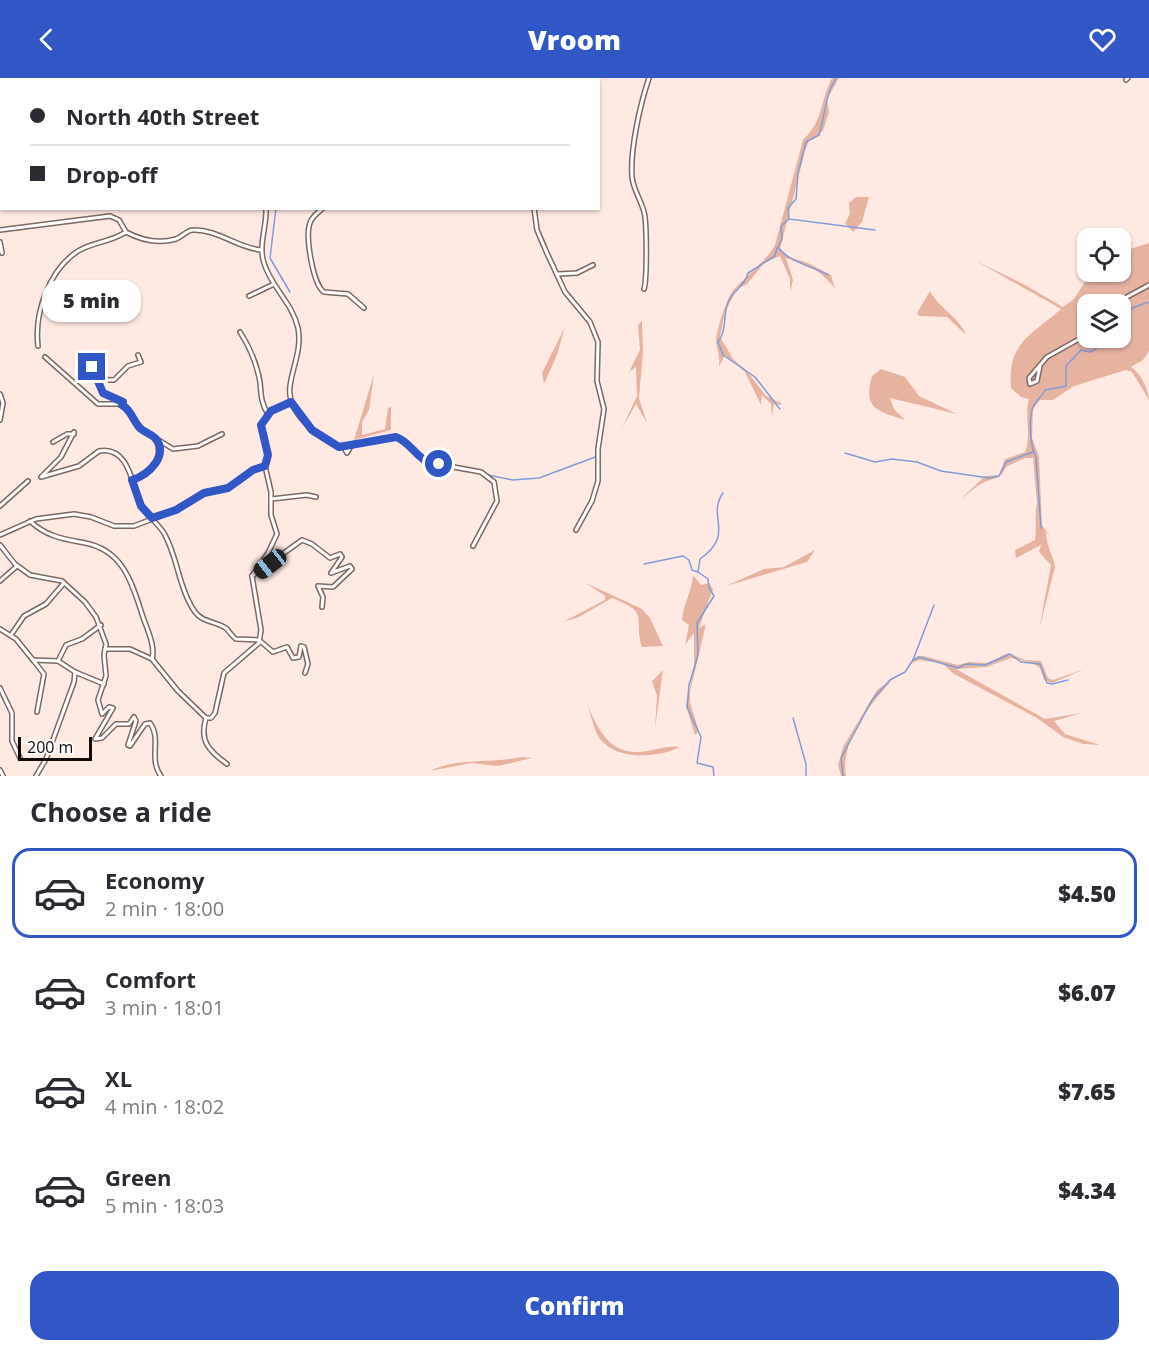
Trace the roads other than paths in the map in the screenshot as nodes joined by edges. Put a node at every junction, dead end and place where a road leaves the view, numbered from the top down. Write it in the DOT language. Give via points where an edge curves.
graph roads {
  1 [pos="648,78"];
  2 [pos="266,210"];
  3 [pos="321,210"];
  4 [pos="534,210"];
  5 [pos="0,230"];
  6 [pos="126,232"];
  7 [pos="0,242"];
  8 [pos="261,250"];
  9 [pos="2,254"];
  10 [pos="592,265"];
  11 [pos="558,274"];
  12 [pos="274,284"];
  13 [pos="1149,285"];
  14 [pos="644,289"];
  15 [pos="1131,295"];
  16 [pos="249,296"];
  17 [pos="364,308"];
  18 [pos="240,332"];
  19 [pos="1077,340"];
  20 [pos="38,346"];
  21 [pos="138,355"];
  22 [pos="45,357"];
  23 [pos="1040,366"];
  24 [pos="0,394"];
  25 [pos="291,402"];
  26 [pos="122,405"];
  27 [pos="268,414"];
  28 [pos="0,420"];
  29 [pos="222,434"];
  30 [pos="156,439"];
  31 [pos="53,442"];
  32 [pos="265,466"];
  33 [pos="132,480"];
  34 [pos="28,481"];
  35 [pos="316,497"];
  36 [pos="271,499"];
  37 [pos="0,506"];
  38 [pos="152,518"];
  39 [pos="30,521"];
  40 [pos="576,530"];
  41 [pos="0,535"];
  42 [pos="0,545"];
  43 [pos="473,546"];
  44 [pos="17,566"];
  45 [pos="252,576"];
  46 [pos="0,581"];
  47 [pos="64,583"];
  48 [pos="322,607"];
  49 [pos="101,625"];
  50 [pos="0,628"];
  51 [pos="11,635"];
  52 [pos="260,640"];
  53 [pos="105,649"];
  54 [pos="152,659"];
  55 [pos="33,660"];
  56 [pos="58,661"];
  57 [pos="75,672"];
  58 [pos="305,673"];
  59 [pos="83,676"];
  60 [pos="74,682"];
  61 [pos="104,684"];
  62 [pos="0,688"];
  63 [pos="37,712"];
  64 [pos="206,718"];
  65 [pos="20,758"];
  66 [pos="226,764"];
  67 [pos="0,771"];
  68 [pos="3,776"];
  69 [pos="36,776"];
  70 [pos="161,776"];
  1 -- 14 [label="street" via="639,105 632,174 648,230"];
  2 -- 8 [label="street"];
  3 -- 17 [label="street" via="308,228 316,284 324,292 348,294"];
  4 -- 11 [label="street" via="539,234"];
  5 -- 6 [label="street" via="110,216 119,220"];
  6 -- 8 [label="street" via="147,241 173,239 195,230"];
  6 -- 20 [label="street" via="79,250 61,266 44,297"];
  7 -- 9 [label="street"];
  8 -- 12 [label="street"];
  10 -- 11 [label="street" via="576,273"];
  11 -- 40 [label="street" via="565,292 596,335 598,386 604,409 596,490"];
  12 -- 16 [label="street"];
  12 -- 25 [label="street" via="290,305 299,334 289,390"];
  13 -- 15 [label="street"];
  18 -- 27 [label="street" via="250,350"];
  19 -- 23 [label="street" via="1047,357"];
  21 -- 26 [label="street" via="141,362 128,366 114,380 92,368 103,393 123,402"];
  22 -- 26 [label="street" via="98,404"];
  23 -- 23 [label="street" via="1029,378 1030,384 1037,381"];
  24 -- 28 [label="street"];
  25 -- 27 [label="street"];
  25 -- 43 [label="street" via="316,434 344,448 396,437 426,462 487,475 494,482 497,501"];
  26 -- 30 [label="street" via="141,429"];
  27 -- 32 [label="street" via="261,427 268,453"];
  29 -- 30 [label="street" via="198,446 176,449"];
  30 -- 33 [label="street" via="159,458 147,472"];
  31 -- 33 [label="street" via="74,433 61,457 41,477 79,466 103,450 125,463"];
  32 -- 36 [label="street"];
  32 -- 38 [label="street" via="228,488 204,493 176,510"];
  33 -- 38 [label="street" via="141,506"];
  34 -- 37 [label="street"];
  35 -- 36 [label="street"];
  36 -- 45 [label="street" via="276,536"];
  38 -- 39 [label="street" via="130,527 74,514"];
  38 -- 52 [label="street" via="166,537 187,597 198,616 224,627 236,639"];
  39 -- 41 [label="street"];
  39 -- 54 [label="street" via="58,539 96,546 119,562 132,581"];
  42 -- 44 [label="street"];
  44 -- 46 [label="street"];
  44 -- 47 [label="street" via="33,576"];
  45 -- 48 [label="street" via="302,540 330,558 340,554 342,557 331,573 350,566 352,569 333,587 318,586"];
  45 -- 52 [label="street"];
  47 -- 49 [label="street" via="90,607"];
  47 -- 51 [label="street" via="46,604 24,616"];
  49 -- 53 [label="street"];
  49 -- 56 [label="street" via="66,645"];
  50 -- 51 [label="street"];
  51 -- 55 [label="street"];
  52 -- 58 [label="street" via="273,652 287,647 291,657 297,659 301,646 304,647 308,664"];
  52 -- 64 [label="street" via="224,673 216,711 213,717"];
  53 -- 54 [label="street" via="130,649"];
  53 -- 61 [label="street"];
  54 -- 64 [label="street"];
  55 -- 56 [label="street"];
  55 -- 63 [label="street" via="44,674"];
  56 -- 57 [label="street"];
  57 -- 59 [label="street"];
  57 -- 60 [label="street"];
  59 -- 60 [label="street"];
  59 -- 61 [label="street"];
  60 -- 69 [label="street"];
  61 -- 70 [label="street" via="98,700 101,712 104,714 111,706 113,710 95,739 102,738 116,724 129,724 134,717 130,746 145,724 150,723 155,733 155,764"];
  62 -- 65 [label="street" via="12,713 12,741"];
  64 -- 66 [label="street" via="206,746"];
  67 -- 68 [label="street"];
}
